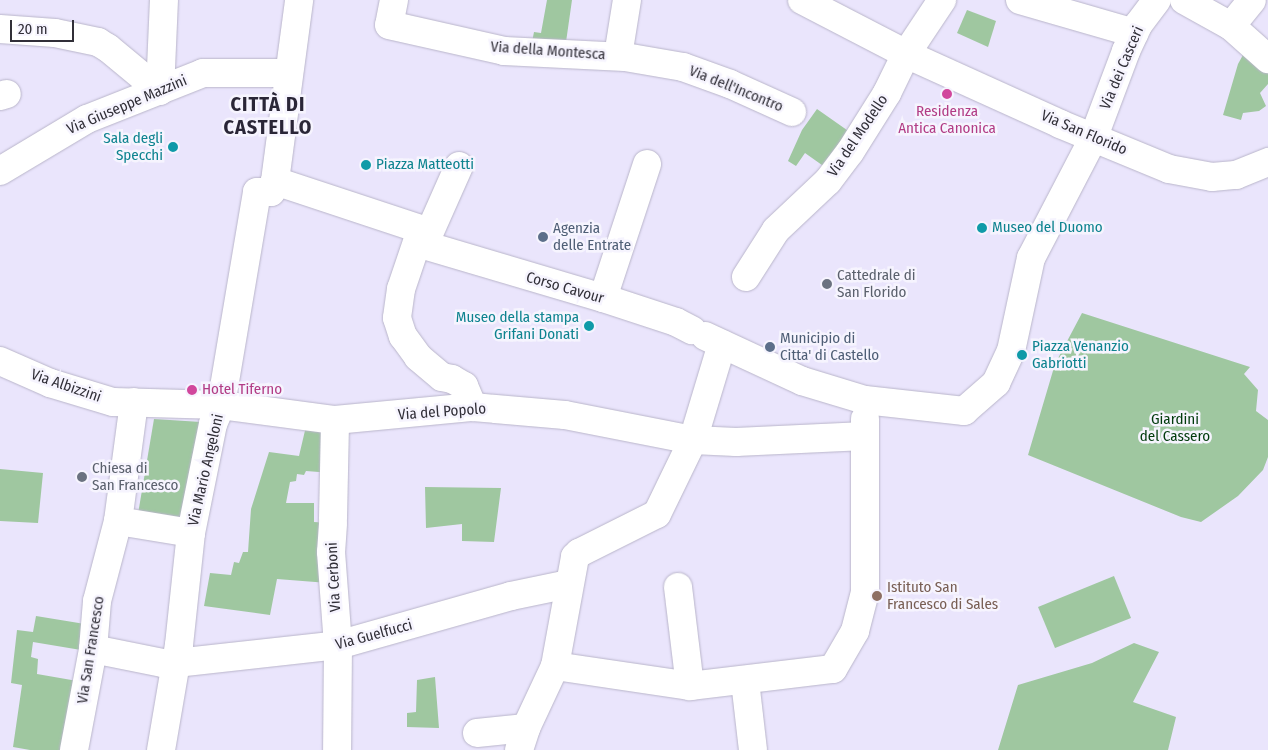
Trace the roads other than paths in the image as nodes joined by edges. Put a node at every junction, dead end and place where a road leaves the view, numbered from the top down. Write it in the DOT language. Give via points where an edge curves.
graph roads {
  1 [pos="164,0"];
  2 [pos="299,0"];
  3 [pos="627,0"];
  4 [pos="802,0"];
  5 [pos="942,0"];
  6 [pos="1020,0"];
  7 [pos="1157,0"];
  8 [pos="1184,0"];
  9 [pos="1252,0"];
  10 [pos="391,12"];
  11 [pos="1231,26"];
  12 [pos="0,29"];
  13 [pos="1134,33"];
  14 [pos="906,54"];
  15 [pos="618,56"];
  16 [pos="1268,59"];
  17 [pos="680,66"];
  18 [pos="288,73"];
  19 [pos="160,91"];
  20 [pos="792,112"];
  21 [pos="1094,138"];
  22 [pos="1268,162"];
  23 [pos="647,164"];
  24 [pos="459,166"];
  25 [pos="0,171"];
  26 [pos="266,186"];
  27 [pos="429,237"];
  28 [pos="746,277"];
  29 [pos="603,298"];
  30 [pos="711,339"];
  31 [pos="0,361"];
  32 [pos="865,400"];
  33 [pos="134,402"];
  34 [pos="221,405"];
  35 [pos="473,407"];
  36 [pos="335,420"];
  37 [pos="865,436"];
  38 [pos="693,440"];
  39 [pos="118,522"];
  40 [pos="191,533"];
  41 [pos="569,584"];
  42 [pos="678,587"];
  43 [pos="338,645"];
  44 [pos="93,649"];
  45 [pos="176,663"];
  46 [pos="555,666"];
  47 [pos="745,681"];
  48 [pos="690,686"];
  49 [pos="476,733"];
  50 [pos="523,739"];
  51 [pos="74,750"];
  52 [pos="161,750"];
  53 [pos="337,750"];
  54 [pos="753,750"];
  1 -- 19 [label="street"];
  2 -- 18 [label="street, Via Mario Angeloni"];
  3 -- 15 [label="street"];
  4 -- 14 [label="street, Via San Florido"];
  5 -- 14 [label="street, Via del Modello"];
  6 -- 13 [label="street"];
  7 -- 13 [label="street, Via dei Casceri"];
  8 -- 11 [label="street"];
  9 -- 11 [label="street"];
  10 -- 15 [label="street, Via della Montesca" via="504,51"];
  11 -- 16 [label="street"];
  12 -- 19 [label="street" via="55,33 98,42"];
  13 -- 21 [label="street, Via dei Casceri"];
  14 -- 21 [label="street, Via San Florido"];
  14 -- 28 [label="street, Via del Modello" via="850,152 828,180 776,230"];
  15 -- 17 [label="street, Via della Montesca"];
  17 -- 20 [label="street, Via dell'Incontro"];
  18 -- 19 [label="street, Via Giuseppe Mazzini" via="203,73"];
  18 -- 26 [label="street, Via Mario Angeloni"];
  19 -- 25 [label="street, Via Giuseppe Mazzini" via="87,119"];
  21 -- 22 [label="street, Via San Florido" via="1169,169 1212,177 1236,175"];
  21 -- 32 [label="street, Via dei Casceri" via="1031,258 1011,351 996,383 964,410"];
  23 -- 29 [label="street"];
  24 -- 27 [label="street"];
  26 -- 27 [label="street, Corso Cavour"];
  26 -- 34 [label="street, Via Mario Angeloni"];
  27 -- 29 [label="street, Corso Cavour"];
  27 -- 35 [label="street" via="401,289 397,318 403,336 418,358 442,377 464,386"];
  29 -- 30 [label="street, Corso Cavour" via="676,322"];
  30 -- 32 [label="street" via="802,381"];
  30 -- 38 [label="street"];
  31 -- 33 [label="street, Via Albizzini" via="59,386 113,402"];
  32 -- 37 [label="street"];
  33 -- 34 [label="street, Via Albizzini"];
  33 -- 39 [label="street, Via San Francesco"];
  34 -- 36 [label="street, Via del Popolo"];
  34 -- 40 [label="street, Via Mario Angeloni" via="213,424"];
  35 -- 36 [label="street, Via del Popolo"];
  35 -- 38 [label="street, Via del Popolo" via="565,415"];
  36 -- 43 [label="street, Via Cerboni" via="331,552"];
  37 -- 38 [label="street" via="736,442"];
  37 -- 47 [label="street" via="865,592 855,631 833,669"];
  38 -- 41 [label="street" via="657,514 579,553 575,557"];
  39 -- 40 [label="street"];
  39 -- 44 [label="street, Via San Francesco" via="97,601"];
  40 -- 45 [label="street, Via Mario Angeloni"];
  41 -- 43 [label="street, Via Guelfucci" via="511,596"];
  41 -- 46 [label="street"];
  42 -- 48 [label="street"];
  43 -- 45 [label="street, Via Guelfucci"];
  43 -- 53 [label="street, Via Cerboni"];
  44 -- 45 [label="street, Via Guelfucci"];
  44 -- 51 [label="street, Via San Francesco"];
  45 -- 52 [label="street, Via Mario Angeloni"];
  46 -- 48 [label="street"];
  46 -- 50 [label="street"];
  47 -- 48 [label="street"];
  47 -- 54 [label="street"];
  49 -- 50 [label="street"];
}
